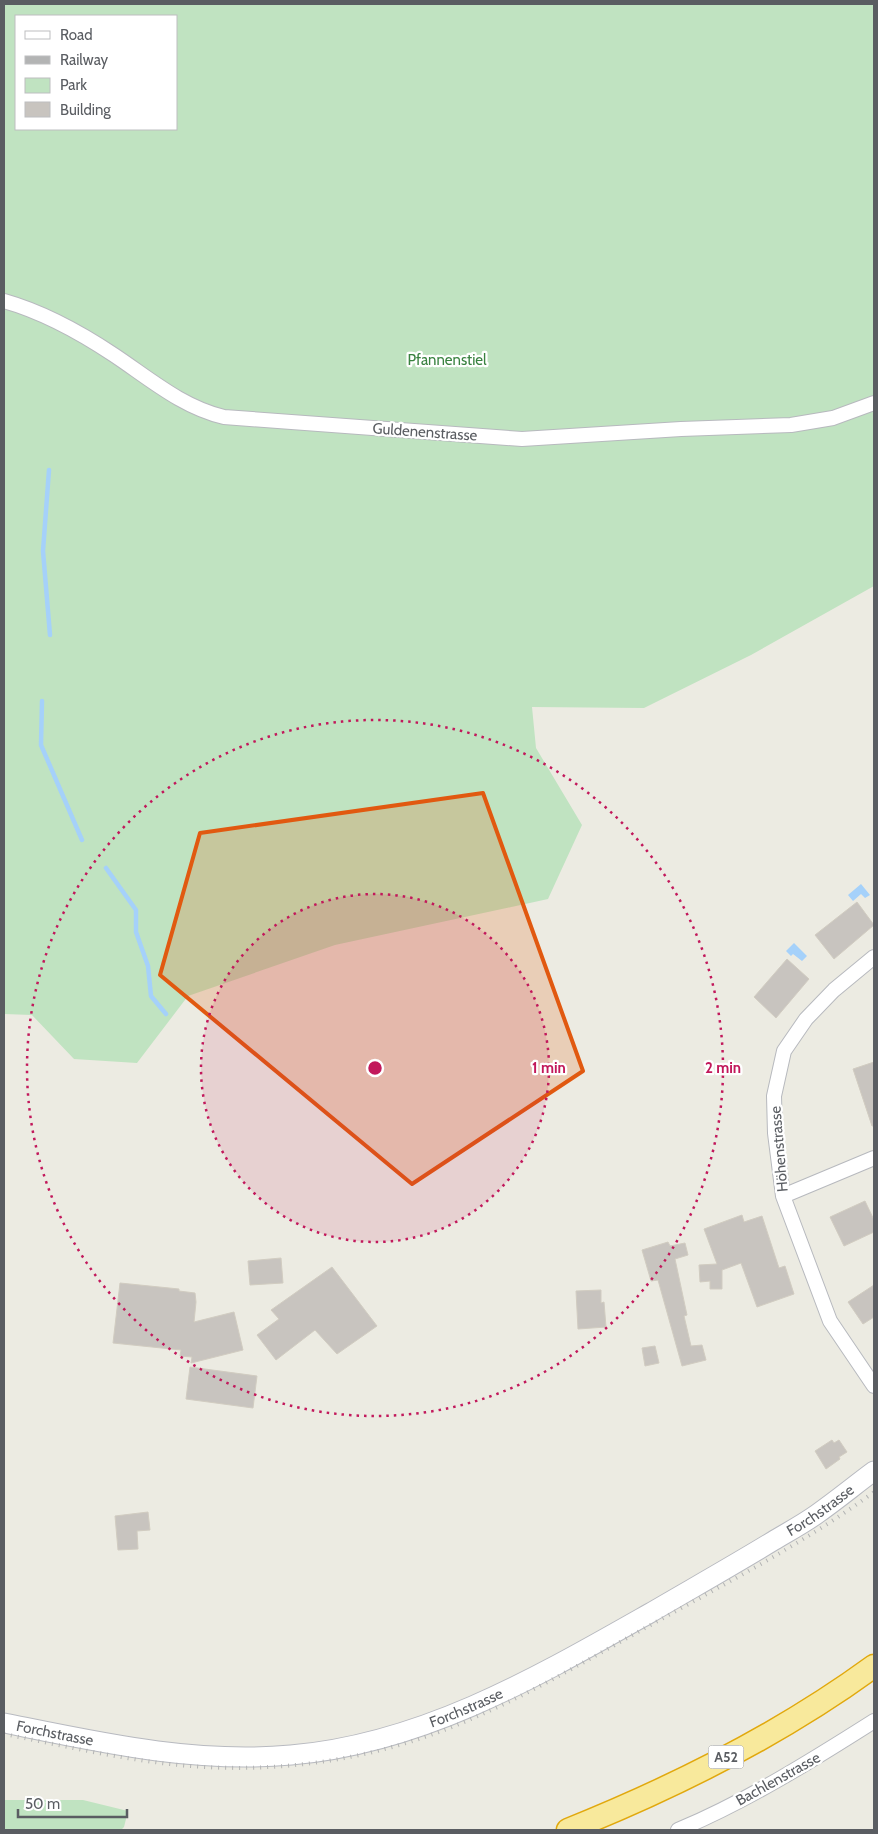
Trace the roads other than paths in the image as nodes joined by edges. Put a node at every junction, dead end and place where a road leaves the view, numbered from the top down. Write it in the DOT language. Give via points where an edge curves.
graph roads {
  1 [pos="4,301"];
  2 [pos="874,403"];
  3 [pos="874,958"];
  4 [pos="874,1158"];
  5 [pos="783,1196"];
  6 [pos="874,1386"];
  7 [pos="874,1471"];
  8 [pos="874,1666"];
  9 [pos="874,1682"];
  10 [pos="874,1721"];
  11 [pos="4,1723"];
  12 [pos="568,1830"];
  13 [pos="604,1830"];
  14 [pos="678,1830"];
  1 -- 2 [label="street, Guldenenstrasse" via="70,329 176,398 208,414 224,417 522,439 791,425 833,418"];
  3 -- 5 [label="street, Höhenstrasse" via="834,990 806,1019 784,1051 774,1096"];
  4 -- 5 [label="street"];
  5 -- 6 [label="street, Höhenstrasse" via="830,1321"];
  7 -- 11 [label="main road, Forchstrasse" via="816,1515 599,1642 510,1689 437,1722 388,1737 307,1753 229,1757 138,1748"];
  8 -- 12 [label="highway, A52" via="727,1757"];
  9 -- 13 [label="highway, A52" via="802,1730 727,1773"];
  10 -- 14 [label="street, Bachlenstrasse" via="795,1771"];
}
